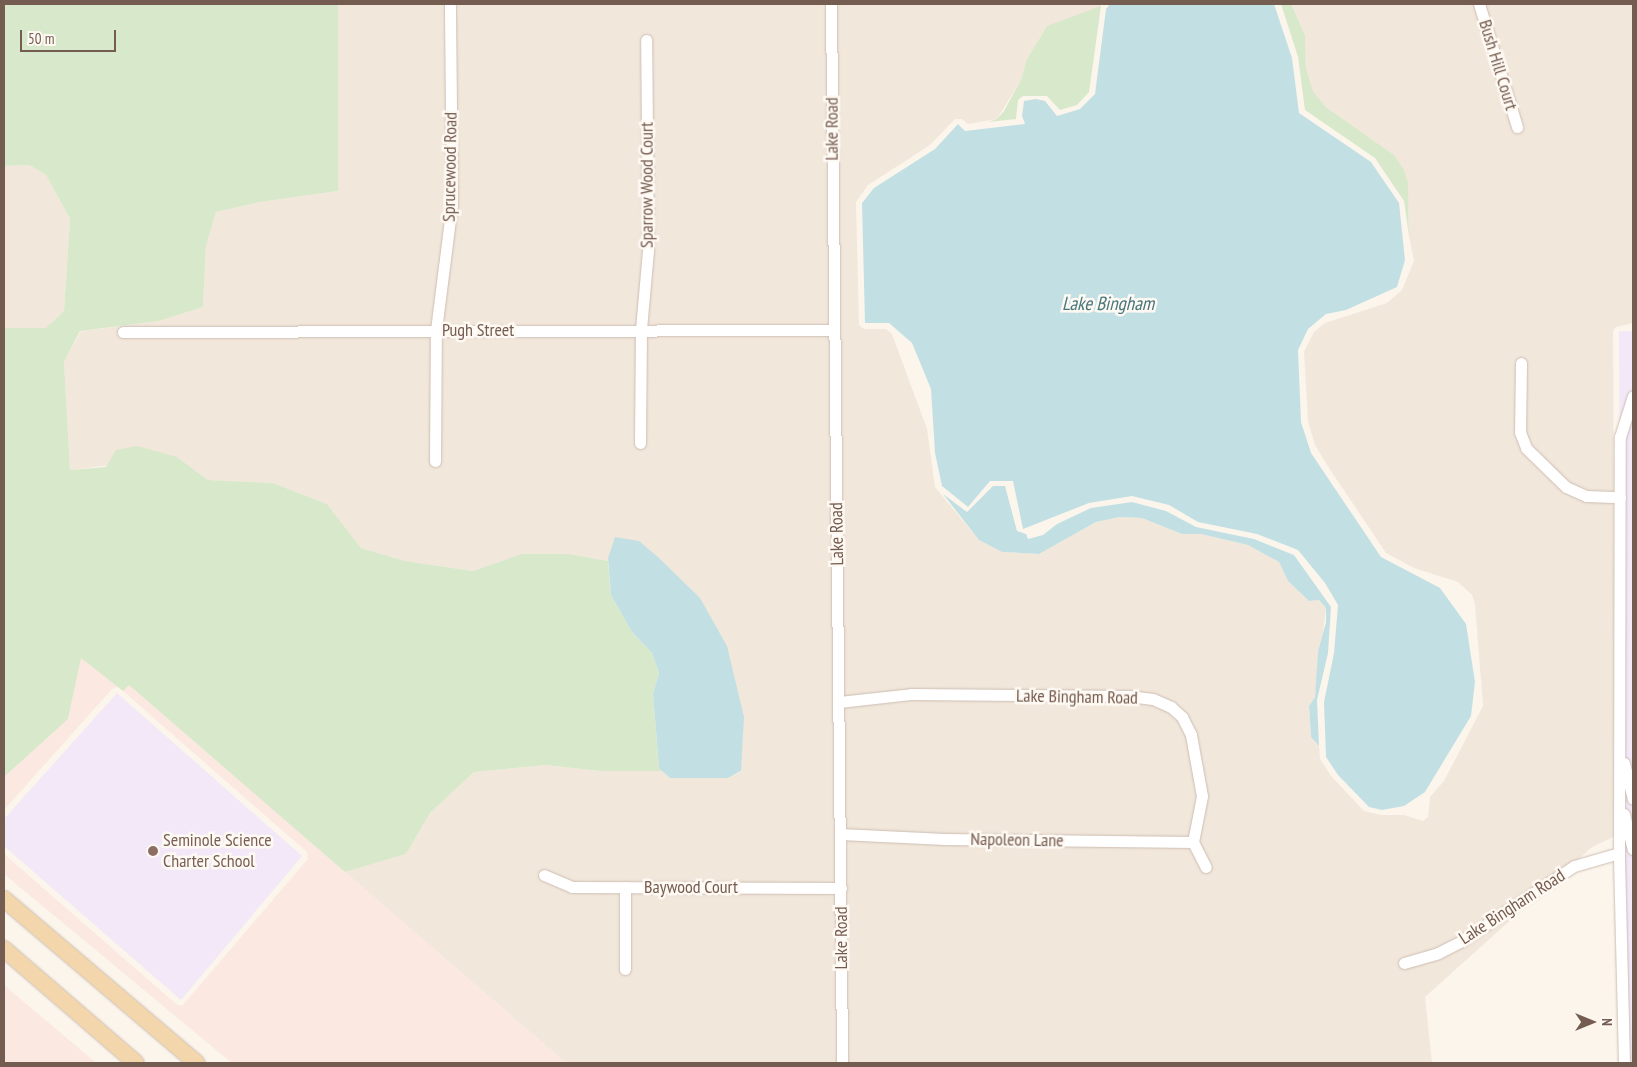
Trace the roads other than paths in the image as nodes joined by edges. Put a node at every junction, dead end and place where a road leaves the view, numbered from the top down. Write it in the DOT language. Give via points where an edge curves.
graph roads {
  1 [pos="450,4"];
  2 [pos="832,4"];
  3 [pos="1479,4"];
  4 [pos="646,40"];
  5 [pos="1517,127"];
  6 [pos="641,329"];
  7 [pos="436,330"];
  8 [pos="834,330"];
  9 [pos="123,332"];
  10 [pos="1521,363"];
  11 [pos="1633,396"];
  12 [pos="640,443"];
  13 [pos="435,461"];
  14 [pos="1620,497"];
  15 [pos="839,702"];
  16 [pos="1620,744"];
  17 [pos="1620,790"];
  18 [pos="1633,799"];
  19 [pos="840,834"];
  20 [pos="1193,842"];
  21 [pos="1633,849"];
  22 [pos="1620,853"];
  23 [pos="1206,867"];
  24 [pos="544,875"];
  25 [pos="625,887"];
  26 [pos="1633,887"];
  27 [pos="841,888"];
  28 [pos="1622,892"];
  29 [pos="4,899"];
  30 [pos="1633,899"];
  31 [pos="1622,904"];
  32 [pos="4,949"];
  33 [pos="1404,963"];
  34 [pos="625,969"];
  35 [pos="136,1063"];
  36 [pos="197,1063"];
  37 [pos="842,1063"];
  38 [pos="1624,1063"];
  1 -- 7 [label="street, Sprucewood Road" via="452,204"];
  2 -- 8 [label="street, Lake Road"];
  3 -- 5 [label="street, Bush Hill Court"];
  4 -- 6 [label="street, Sparrow Wood Court" via="648,250"];
  6 -- 7 [label="street, Pugh Street"];
  6 -- 8 [label="street, Pugh Street"];
  6 -- 12 [label="street, Sparrow Wood Court"];
  7 -- 9 [label="street, Pugh Street"];
  7 -- 13 [label="street, Sprucewood Road"];
  8 -- 15 [label="street, Lake Road"];
  10 -- 14 [label="street" via="1520,432 1526,448 1566,487 1586,496"];
  11 -- 14 [label="street" via="1626,409 1620,437"];
  14 -- 16 [label="street"];
  15 -- 19 [label="street, Lake Road"];
  15 -- 20 [label="street, Lake Bingham Road" via="911,694 1154,699 1182,717 1191,734 1202,796"];
  16 -- 17 [label="street"];
  16 -- 18 [label="street"];
  17 -- 21 [label="street"];
  17 -- 22 [label="street"];
  19 -- 20 [label="street, Napoleon Lane" via="945,839"];
  19 -- 27 [label="street, Lake Road"];
  20 -- 23 [label="street"];
  22 -- 28 [label="street"];
  22 -- 33 [label="street, Lake Bingham Road" via="1574,866 1463,940 1438,954"];
  24 -- 25 [label="street, Baywood Court" via="572,887"];
  25 -- 27 [label="street, Baywood Court"];
  25 -- 34 [label="street"];
  26 -- 28 [label="street"];
  27 -- 37 [label="street, Lake Road"];
  28 -- 31 [label="street"];
  29 -- 36 [label="main road"];
  30 -- 31 [label="street"];
  31 -- 38 [label="street"];
  32 -- 35 [label="main road"];
}
